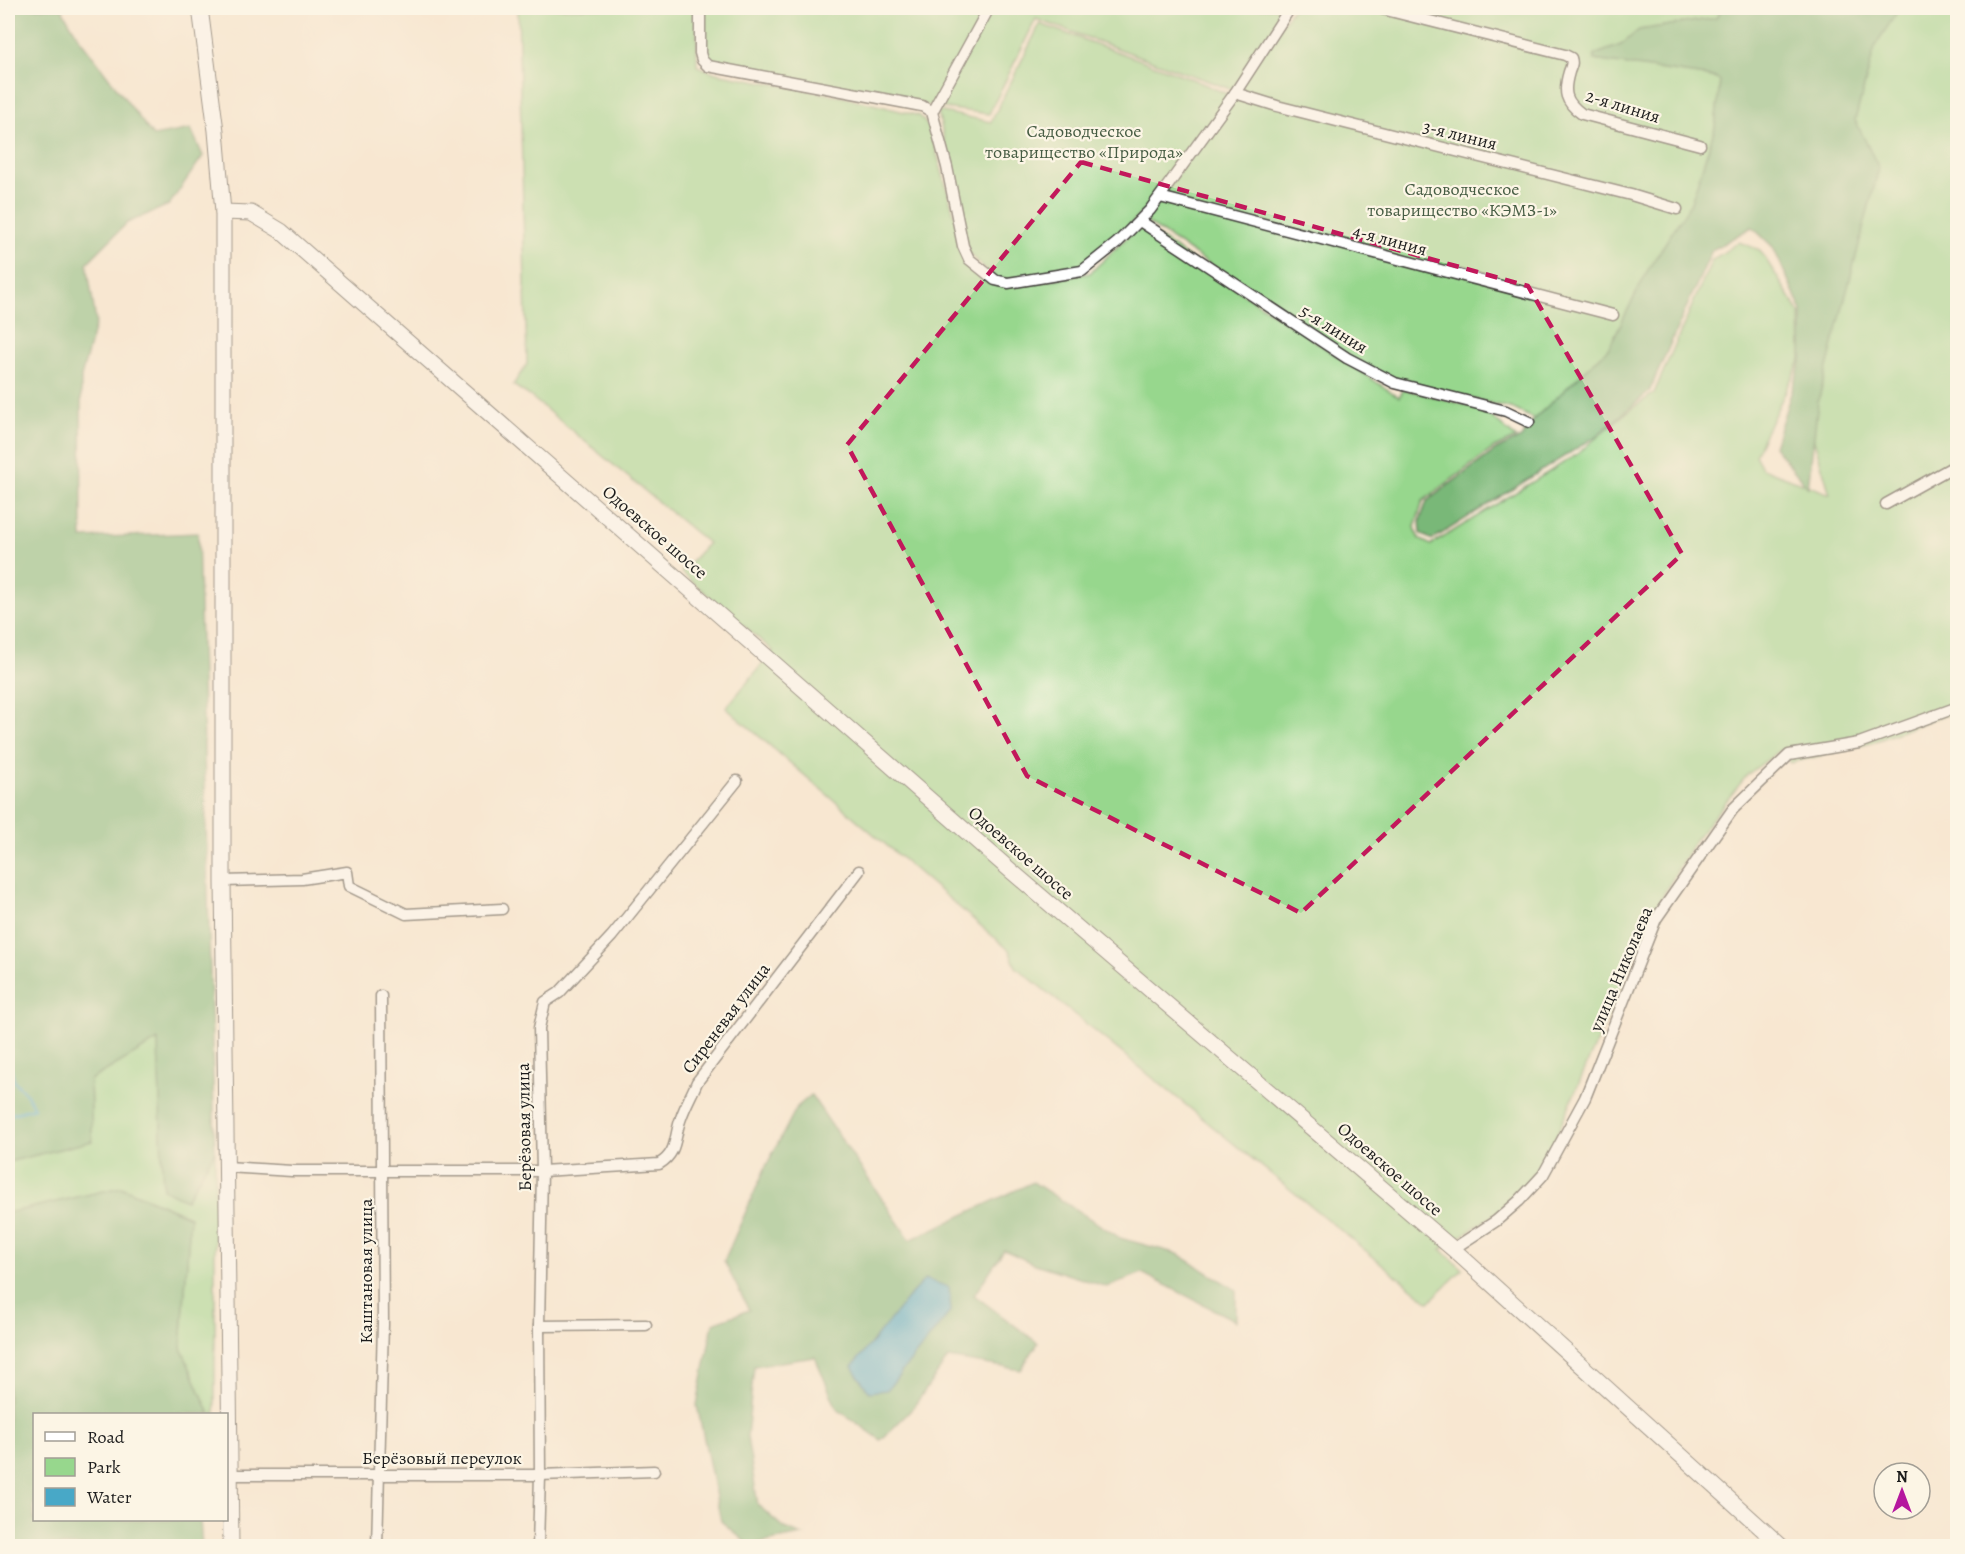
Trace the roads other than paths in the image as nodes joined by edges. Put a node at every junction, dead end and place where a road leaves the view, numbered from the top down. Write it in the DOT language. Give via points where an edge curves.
graph roads {
  1 [pos="200,8"];
  2 [pos="700,8"];
  3 [pos="989,8"];
  4 [pos="1290,8"];
  5 [pos="1378,8"];
  6 [pos="1235,93"];
  7 [pos="932,112"];
  8 [pos="1700,145"];
  9 [pos="1160,197"];
  10 [pos="1677,209"];
  11 [pos="223,212"];
  12 [pos="1140,221"];
  13 [pos="1613,315"];
  14 [pos="1529,422"];
  15 [pos="1958,464"];
  16 [pos="1886,504"];
  17 [pos="1958,707"];
  18 [pos="737,781"];
  19 [pos="859,871"];
  20 [pos="223,880"];
  21 [pos="502,909"];
  22 [pos="381,996"];
  23 [pos="227,1167"];
  24 [pos="382,1170"];
  25 [pos="542,1171"];
  26 [pos="1453,1249"];
  27 [pos="646,1325"];
  28 [pos="539,1326"];
  29 [pos="654,1472"];
  30 [pos="540,1474"];
  31 [pos="231,1475"];
  32 [pos="380,1475"];
  33 [pos="231,1546"];
  34 [pos="377,1546"];
  35 [pos="538,1546"];
  36 [pos="1781,1546"];
  1 -- 11 [label="main road"];
  2 -- 7 [label="street" via="700,53 708,66 922,106"];
  3 -- 7 [label="street"];
  4 -- 6 [label="street"];
  5 -- 8 [label="street, 2-я линия" via="1565,55 1572,63 1566,90 1571,106 1582,114"];
  6 -- 9 [label="street"];
  6 -- 10 [label="street, 3-я линия"];
  7 -- 12 [label="street" via="963,246 969,259 995,280 1008,283 1082,271"];
  9 -- 12 [label="street"];
  9 -- 13 [label="street, 4-я линия"];
  11 -- 20 [label="main road"];
  11 -- 26 [label="main road, Одоевское шоссе" via="251,213 281,231 1010,870"];
  12 -- 14 [label="street, 5-я линия" via="1347,358 1385,378 1506,411"];
  15 -- 16 [label="street"];
  17 -- 26 [label="street, улица Николаева" via="1858,743 1789,755 1733,809 1656,919 1585,1098 1543,1175 1496,1221"];
  18 -- 25 [label="street, Берёзовая улица" via="612,936 559,993 545,1002 539,1028"];
  19 -- 25 [label="street, Сиреневая улица" via="697,1082 680,1118 668,1158 659,1164"];
  20 -- 21 [label="street" via="302,879 346,872 349,886 406,914"];
  20 -- 23 [label="main road"];
  22 -- 24 [label="street, Каштановая улица"];
  23 -- 24 [label="street, Сиреневая улица"];
  23 -- 31 [label="main road"];
  24 -- 25 [label="street, Сиреневая улица"];
  24 -- 32 [label="street, Каштановая улица"];
  25 -- 28 [label="street, Берёзовая улица"];
  26 -- 36 [label="main road, Одоевское шоссе"];
  27 -- 28 [label="street"];
  28 -- 30 [label="street, Берёзовая улица"];
  29 -- 30 [label="street, Берёзовый переулок"];
  30 -- 32 [label="street, Берёзовый переулок"];
  30 -- 35 [label="street, Берёзовая улица"];
  31 -- 32 [label="street, Берёзовый переулок"];
  31 -- 33 [label="main road"];
  32 -- 34 [label="street, Каштановая улица"];
}
